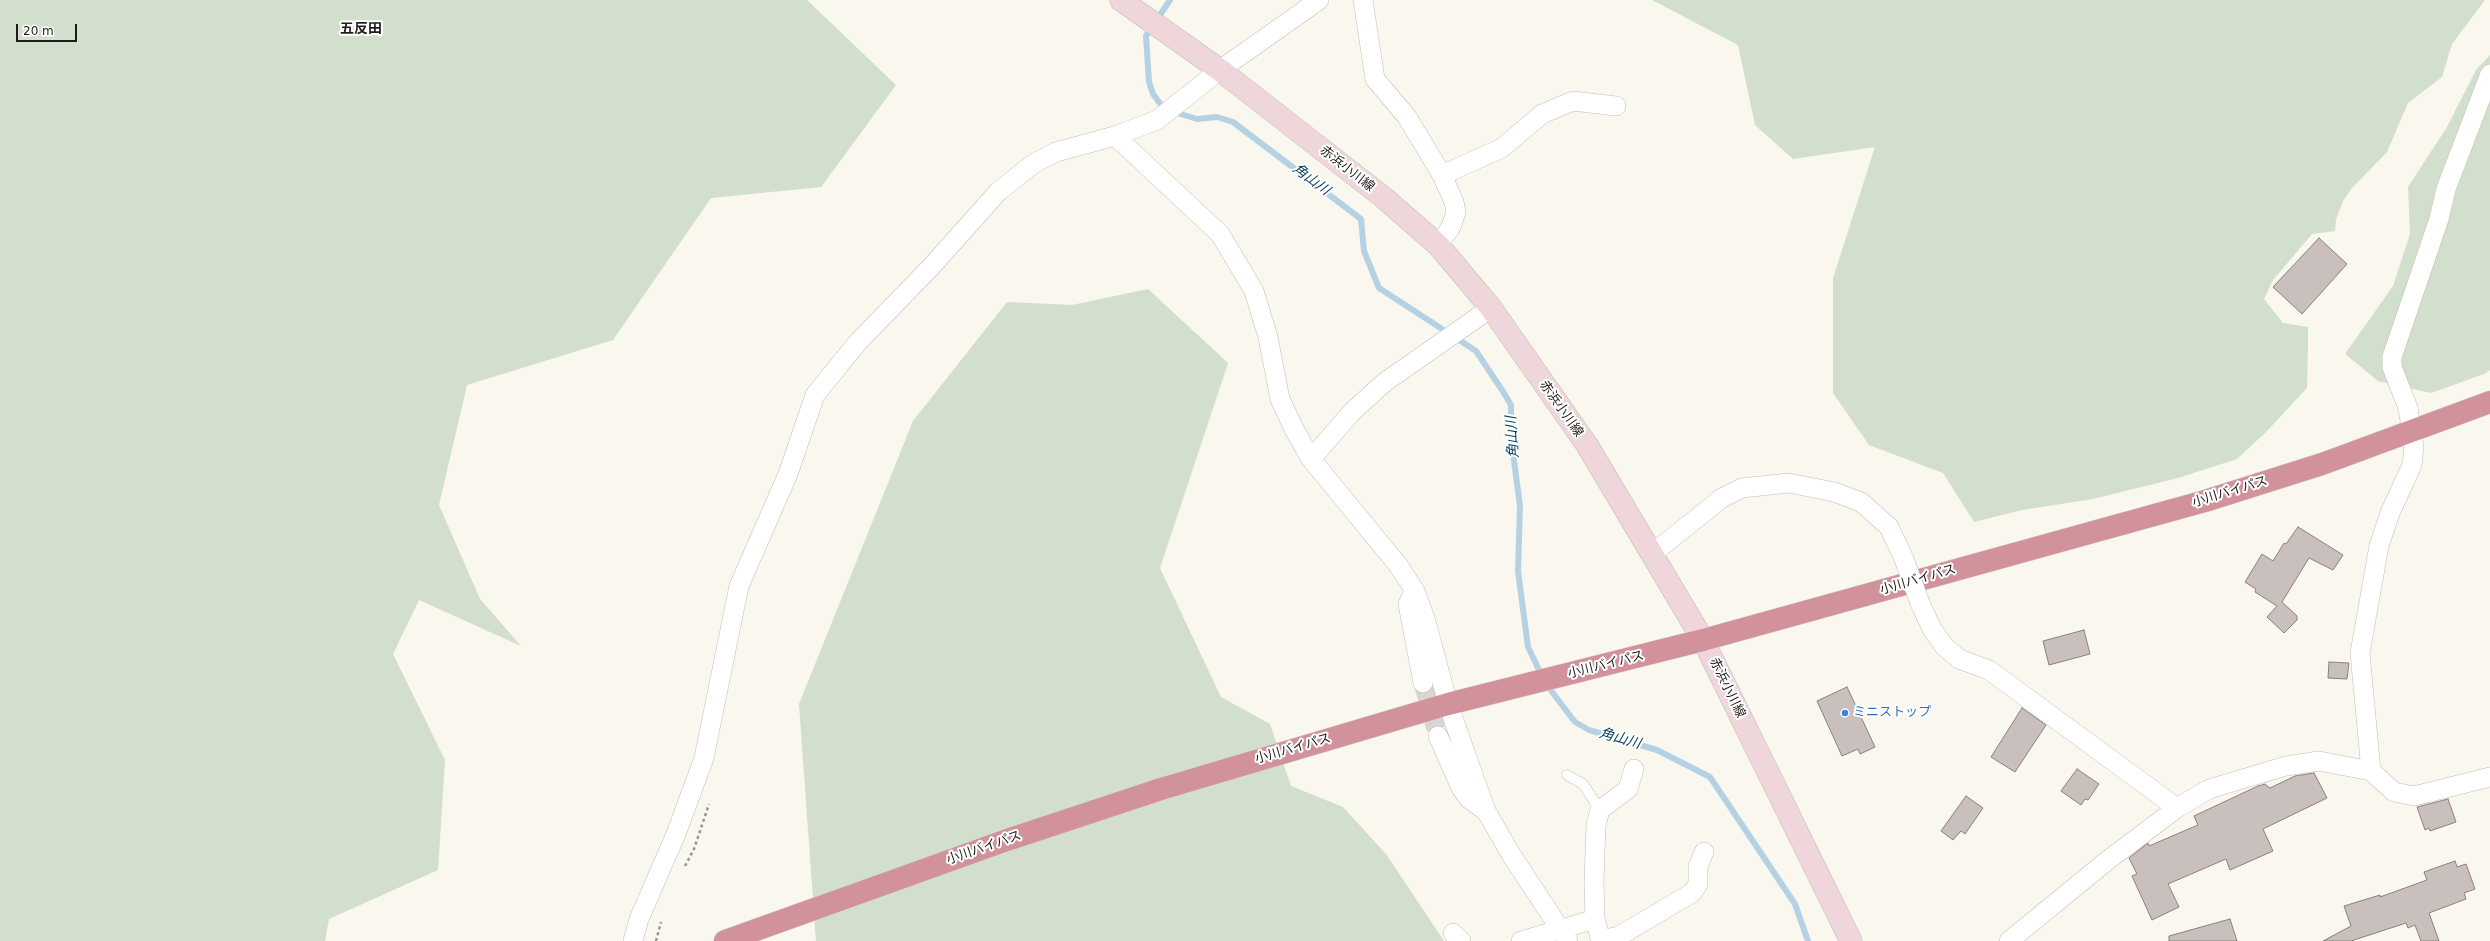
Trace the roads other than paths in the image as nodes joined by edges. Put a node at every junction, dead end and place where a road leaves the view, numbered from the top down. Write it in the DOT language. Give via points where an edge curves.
graph roads {
  1 [pos="1121,0"];
  2 [pos="1319,0"];
  3 [pos="1363,0"];
  4 [pos="1220,70"];
  5 [pos="2490,74"];
  6 [pos="1616,106"];
  7 [pos="1115,136"];
  8 [pos="1442,175"];
  9 [pos="1438,245"];
  10 [pos="1491,308"];
  11 [pos="2490,402"];
  12 [pos="2412,431"];
  13 [pos="1311,459"];
  14 [pos="1652,554"];
  15 [pos="1415,591"];
  16 [pos="1703,640"];
  17 [pos="1422,683"];
  18 [pos="1448,704"];
  19 [pos="1438,736"];
  20 [pos="1634,769"];
  21 [pos="2372,771"];
  22 [pos="1567,775"];
  23 [pos="2490,777"];
  24 [pos="2177,808"];
  25 [pos="1600,810"];
  26 [pos="1486,811"];
  27 [pos="1704,852"];
  28 [pos="1595,920"];
  29 [pos="1564,935"];
  30 [pos="1601,940"];
  31 [pos="633,941"];
  32 [pos="725,941"];
  33 [pos="1521,941"];
  34 [pos="1852,941"];
  35 [pos="2009,941"];
  1 -- 4 [label="main road, 赤浜小川線"];
  2 -- 4 [label="street"];
  3 -- 8 [label="street" via="1375,79 1407,117"];
  4 -- 7 [label="street" via="1157,120"];
  4 -- 9 [label="main road, 赤浜小川線" via="1383,197"];
  5 -- 12 [label="street" via="2446,189 2439,219 2392,357 2392,367 2408,408"];
  6 -- 8 [label="street" via="1573,100 1542,114 1502,148"];
  7 -- 13 [label="street" via="1220,234 1254,291 1268,337 1280,399"];
  7 -- 31 [label="street" via="1056,152 1033,164 998,192 930,268 858,342 815,394 788,474 739,586 704,758 676,834 639,919"];
  8 -- 9 [label="street" via="1456,212 1451,227"];
  9 -- 10 [label="main road, 赤浜小川線"];
  10 -- 13 [label="street" via="1385,382 1352,412"];
  10 -- 14 [label="main road, 赤浜小川線" via="1587,445"];
  11 -- 12 [label="highway, 小川バイパス"];
  12 -- 16 [label="highway, 小川バイパス" via="2322,464 2205,501"];
  12 -- 21 [label="street" via="2412,465 2390,513 2380,546 2360,653"];
  13 -- 15 [label="street" via="1398,565"];
  14 -- 16 [label="main road, 赤浜小川線"];
  14 -- 24 [label="street, bridge" via="1722,498 1742,488 1789,483 1834,492 1861,502 1890,527 1920,604 1932,630 1944,646 1959,659 1989,670"];
  15 -- 17 [label="street" via="1408,604"];
  15 -- 18 [label="street" via="1425,618"];
  16 -- 18 [label="highway, 小川バイパス"];
  16 -- 34 [label="main road, 赤浜小川線"];
  18 -- 26 [label="street"];
  18 -- 32 [label="highway, 小川バイパス" via="1161,789 985,848"];
  19 -- 26 [label="street" via="1461,788 1469,799"];
  20 -- 25 [label="street" via="1628,789"];
  21 -- 23 [label="street" via="2394,792 2414,796"];
  21 -- 24 [label="street" via="2319,761 2286,766 2209,789"];
  22 -- 25 [label="lane" via="1583,784"];
  24 -- 35 [label="street" via="2108,860"];
  25 -- 28 [label="street" via="1594,852"];
  26 -- 29 [label="street"];
  27 -- 30 [label="street" via="1698,867 1698,884 1692,893 1619,936"];
  28 -- 29 [label="street"];
  28 -- 30 [label="street"];
  29 -- 33 [label="street"];
}
